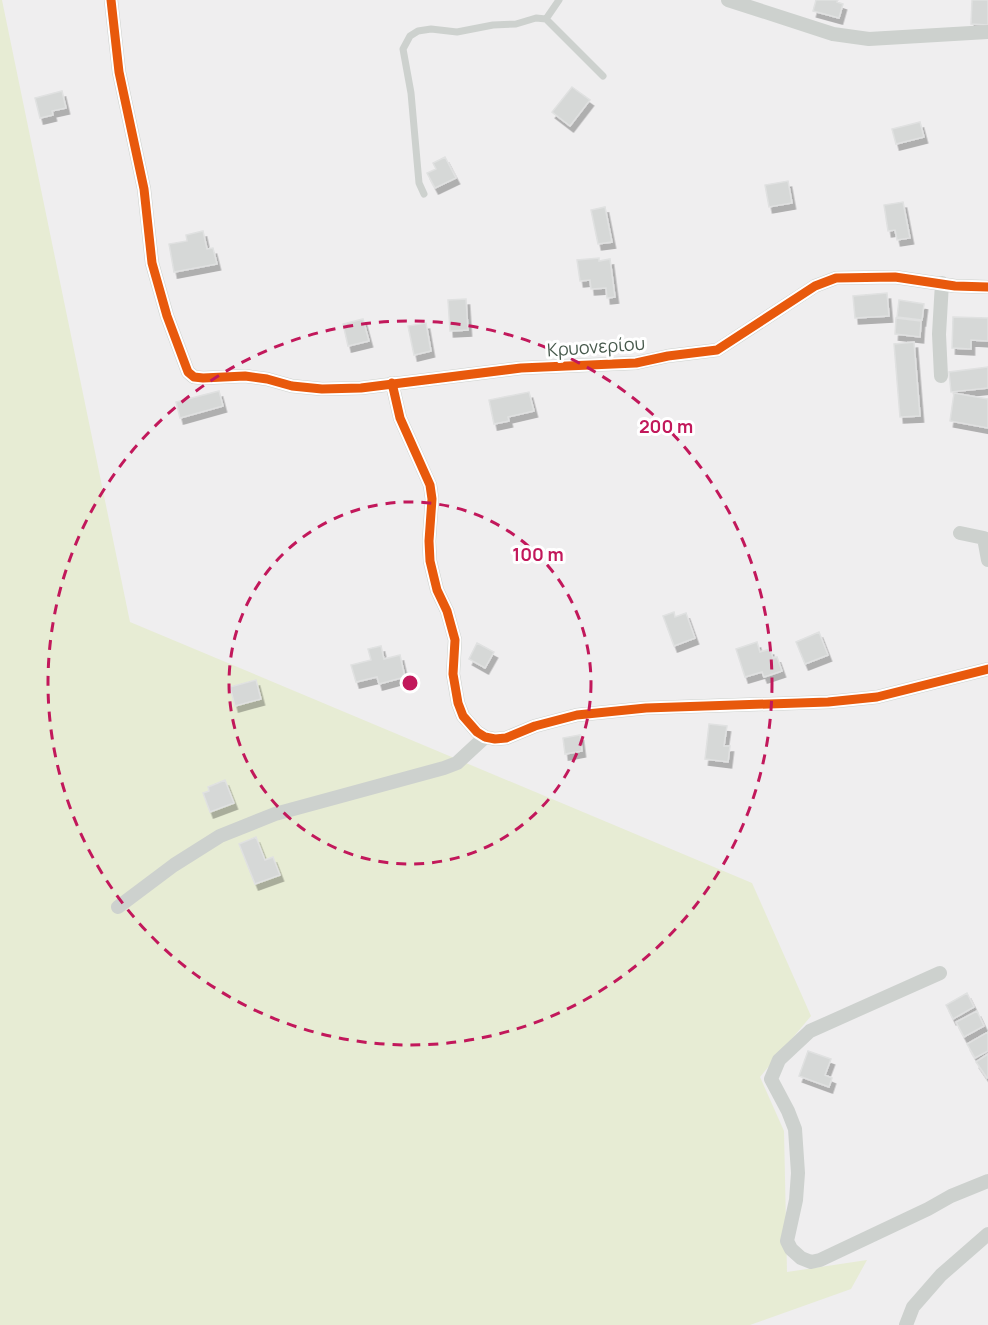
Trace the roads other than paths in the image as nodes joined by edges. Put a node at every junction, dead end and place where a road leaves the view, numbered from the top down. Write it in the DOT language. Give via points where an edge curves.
graph roads {
  1 [pos="111,0"];
  2 [pos="559,0"];
  3 [pos="728,0"];
  4 [pos="546,19"];
  5 [pos="988,32"];
  6 [pos="603,76"];
  7 [pos="423,194"];
  8 [pos="942,284"];
  9 [pos="988,287"];
  10 [pos="941,376"];
  11 [pos="392,383"];
  12 [pos="960,533"];
  13 [pos="988,560"];
  14 [pos="988,669"];
  15 [pos="485,737"];
  16 [pos="118,907"];
  17 [pos="940,973"];
  18 [pos="988,1181"];
  19 [pos="988,1234"];
  20 [pos="906,1325"];
  1 -- 11 [label="street, Κρυονερίου" via="119,72 144,189 152,263 189,372 194,377 245,376 322,389"];
  2 -- 4 [label="lane"];
  3 -- 5 [label="street" via="833,34 869,39"];
  4 -- 6 [label="lane"];
  4 -- 7 [label="lane" via="457,32 431,28 410,36 403,50"];
  8 -- 9 [label="street, Κρυονερίου"];
  8 -- 10 [label="street"];
  8 -- 11 [label="street, Κρυονερίου" via="895,277 836,278 815,286 717,350 636,363 521,368"];
  11 -- 15 [label="street" via="400,418 430,485 430,561 455,640 453,674 458,703 462,716"];
  12 -- 13 [label="street" via="984,537"];
  14 -- 15 [label="street" via="877,697 577,715 506,738"];
  15 -- 16 [label="street" via="457,763 444,768 274,814 220,836"];
  17 -- 18 [label="street" via="810,1031 778,1060 771,1079 795,1129 798,1173 787,1241 801,1258 820,1260"];
  19 -- 20 [label="street" via="941,1275 913,1307"];
}
